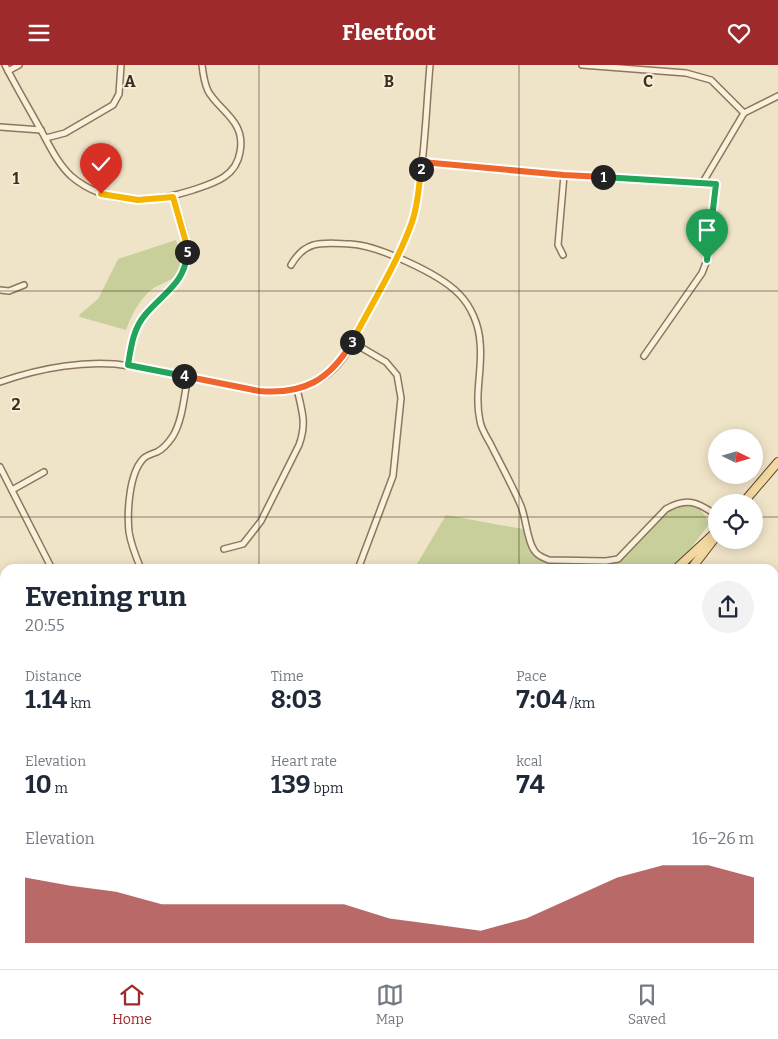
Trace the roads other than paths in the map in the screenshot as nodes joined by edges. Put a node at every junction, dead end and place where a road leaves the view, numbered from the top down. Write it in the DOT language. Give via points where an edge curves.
graph roads {
  1 [pos="5,65"];
  2 [pos="19,65"];
  3 [pos="122,65"];
  4 [pos="202,65"];
  5 [pos="430,65"];
  6 [pos="582,65"];
  7 [pos="8,71"];
  8 [pos="778,96"];
  9 [pos="744,113"];
  10 [pos="0,127"];
  11 [pos="41,130"];
  12 [pos="46,138"];
  13 [pos="422,162"];
  14 [pos="564,175"];
  15 [pos="703,182"];
  16 [pos="173,197"];
  17 [pos="563,255"];
  18 [pos="397,256"];
  19 [pos="291,265"];
  20 [pos="24,285"];
  21 [pos="0,290"];
  22 [pos="352,342"];
  23 [pos="644,356"];
  24 [pos="128,365"];
  25 [pos="188,377"];
  26 [pos="0,382"];
  27 [pos="297,389"];
  28 [pos="778,462"];
  29 [pos="0,467"];
  30 [pos="44,472"];
  31 [pos="12,490"];
  32 [pos="751,494"];
  33 [pos="708,510"];
  34 [pos="708,539"];
  35 [pos="708,545"];
  36 [pos="224,549"];
  37 [pos="49,564"];
  38 [pos="139,564"];
  39 [pos="360,564"];
  40 [pos="681,564"];
  41 [pos="694,564"];
  1 -- 7 [label="street"];
  2 -- 7 [label="street"];
  3 -- 12 [label="street" via="119,94 113,105 66,133"];
  4 -- 16 [label="street" via="209,93 232,118 240,133 241,151 235,167 220,181"];
  5 -- 13 [label="street"];
  6 -- 9 [label="street" via="686,73 711,80"];
  7 -- 11 [label="street"];
  8 -- 9 [label="street"];
  9 -- 15 [label="street"];
  10 -- 11 [label="street"];
  11 -- 12 [label="street"];
  12 -- 16 [label="street" via="70,175 101,194 138,200"];
  13 -- 14 [label="street"];
  13 -- 18 [label="street" via="413,221"];
  14 -- 15 [label="street"];
  14 -- 17 [label="street" via="558,245"];
  15 -- 23 [label="street" via="716,184 707,260 702,273"];
  16 -- 24 [label="street" via="187,246 187,261 178,282 145,315 134,334"];
  18 -- 19 [label="street" via="356,244 329,243 311,245 298,253"];
  18 -- 22 [label="street"];
  18 -- 33 [label="street" via="447,283 469,308 480,342 477,403 480,423 521,507 534,550 541,557 549,560 618,559 666,509 684,501"];
  20 -- 21 [label="street" via="9,291"];
  22 -- 27 [label="street" via="329,373"];
  22 -- 39 [label="street" via="386,362 397,375 400,398 393,476"];
  24 -- 25 [label="street"];
  24 -- 26 [label="street" via="69,366"];
  25 -- 27 [label="street" via="264,391"];
  25 -- 38 [label="street" via="173,436 159,451 145,457 133,477 129,532"];
  27 -- 36 [label="street" via="304,418 298,445 261,521 243,544"];
  28 -- 32 [label="main road"];
  29 -- 31 [label="street"];
  30 -- 31 [label="street"];
  31 -- 37 [label="street"];
  34 -- 40 [label="main road"];
  35 -- 41 [label="main road"];
}
